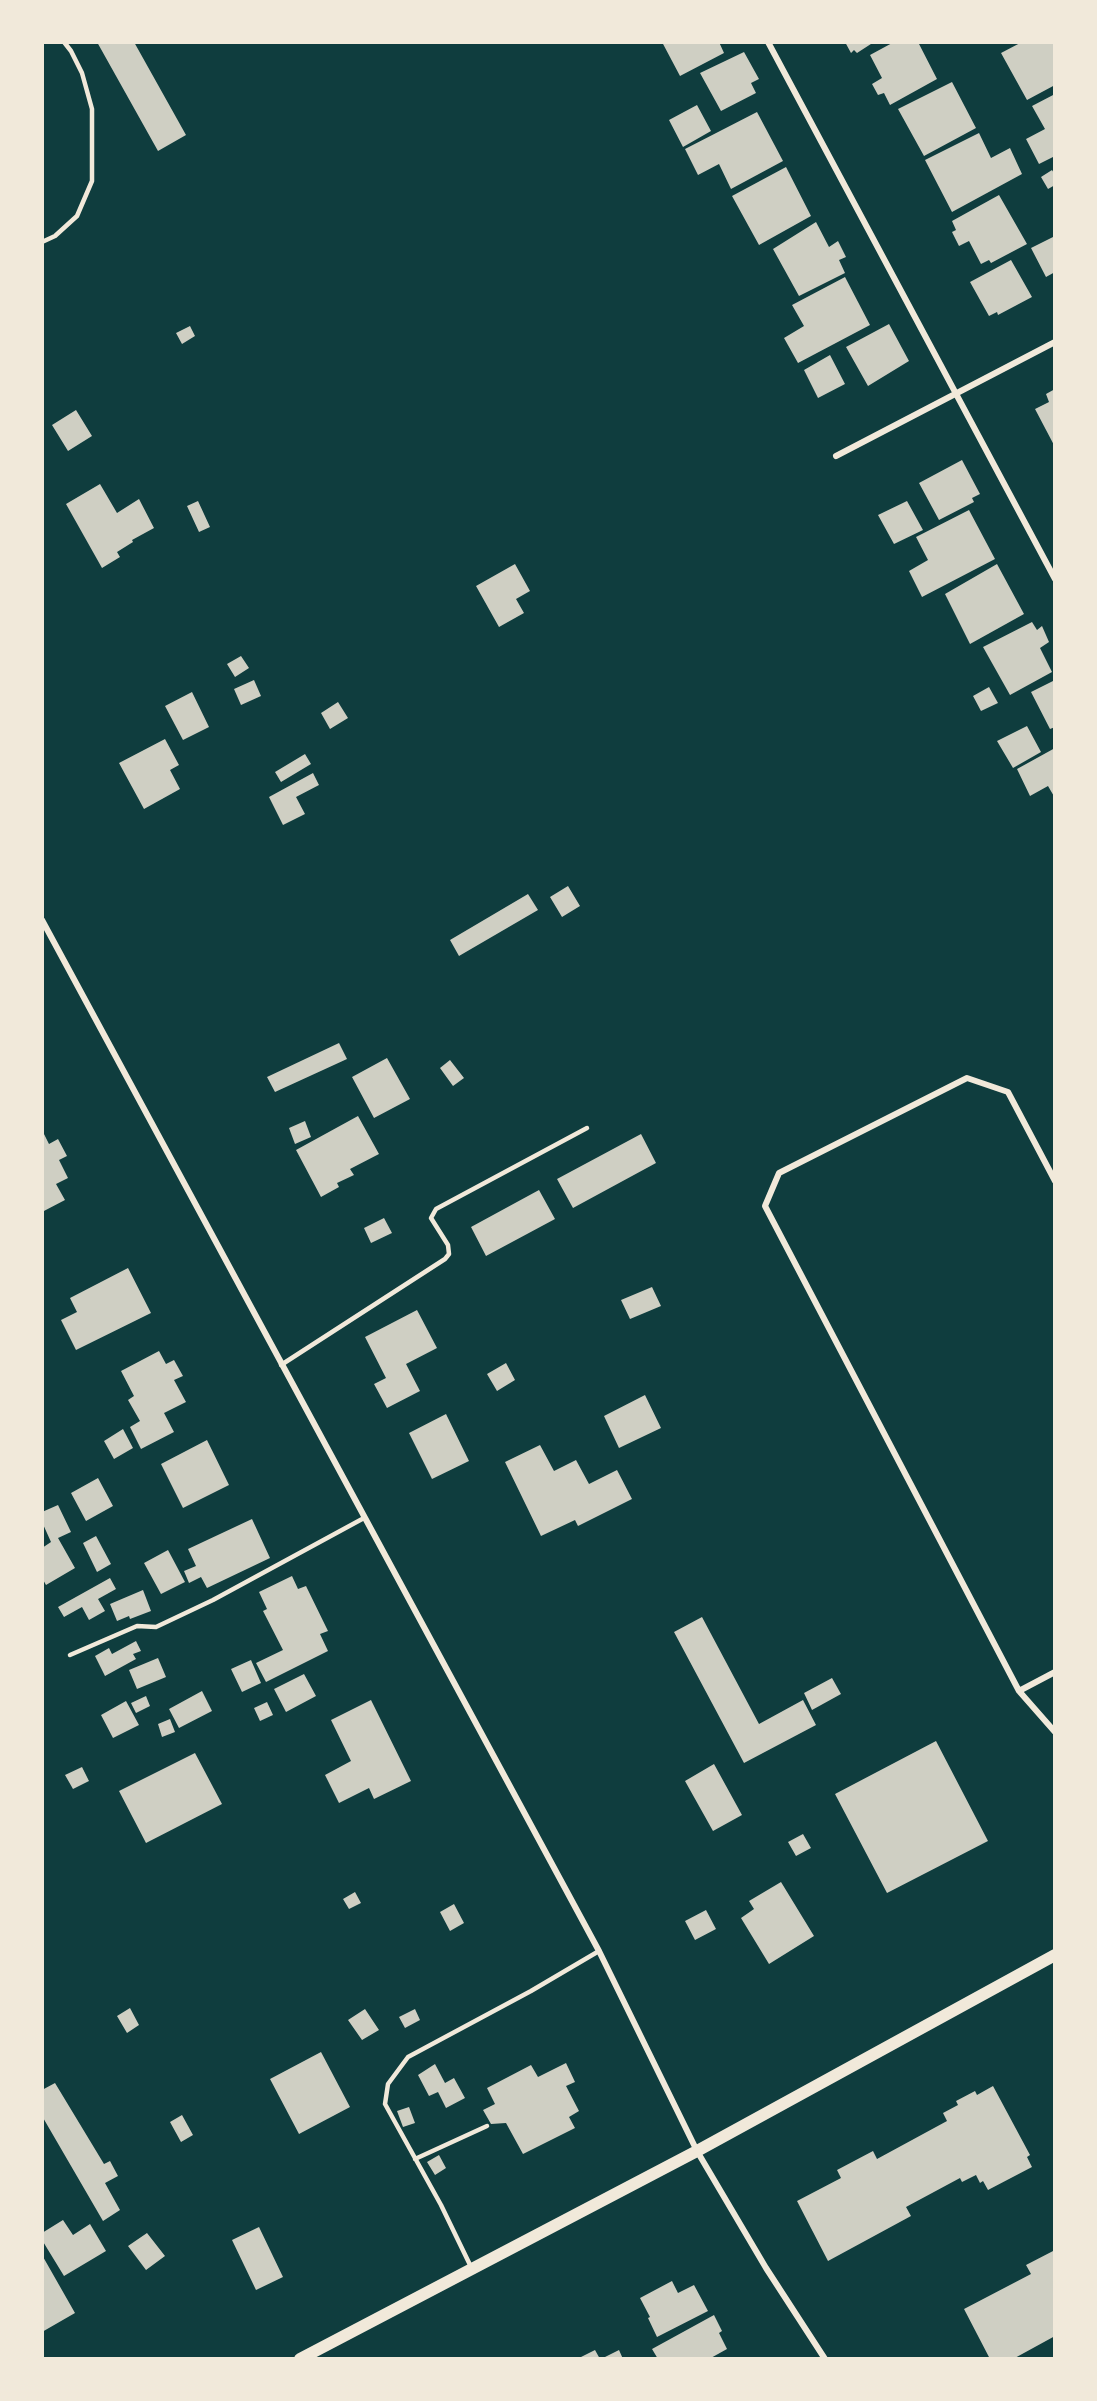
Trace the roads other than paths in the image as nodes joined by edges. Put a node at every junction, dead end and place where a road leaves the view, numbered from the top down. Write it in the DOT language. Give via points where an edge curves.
graph roads {
  1 [pos="64,42"];
  2 [pos="768,42"];
  3 [pos="42,242"];
  4 [pos="1055,342"];
  5 [pos="955,392"];
  6 [pos="836,456"];
  7 [pos="1055,579"];
  8 [pos="42,920"];
  9 [pos="587,1128"];
  10 [pos="1055,1181"];
  11 [pos="281,1365"];
  12 [pos="364,1518"];
  13 [pos="70,1655"];
  14 [pos="1055,1672"];
  15 [pos="1019,1691"];
  16 [pos="1055,1732"];
  17 [pos="599,1951"];
  18 [pos="1055,1955"];
  19 [pos="487,2126"];
  20 [pos="697,2151"];
  21 [pos="415,2159"];
  22 [pos="472,2269"];
  23 [pos="300,2359"];
  24 [pos="825,2359"];
  1 -- 3 [label="lane" via="82,73 92,109 92,181 77,216"];
  2 -- 5 [label="street"];
  4 -- 5 [label="street"];
  5 -- 6 [label="street"];
  5 -- 7 [label="street"];
  8 -- 11 [label="street"];
  9 -- 11 [label="lane" via="435,1209 431,1218 448,1245 445,1259"];
  10 -- 15 [label="street" via="1008,1092 967,1078 779,1173 765,1206"];
  11 -- 12 [label="street"];
  12 -- 13 [label="lane" via="156,1627 137,1626"];
  12 -- 17 [label="street"];
  14 -- 15 [label="street"];
  15 -- 16 [label="street"];
  17 -- 20 [label="street"];
  17 -- 21 [label="lane" via="408,2057 388,2084 384,2104"];
  18 -- 20 [label="main road"];
  19 -- 21 [label="lane"];
  20 -- 22 [label="main road"];
  20 -- 24 [label="street"];
  21 -- 22 [label="lane"];
  22 -- 23 [label="main road"];
}
